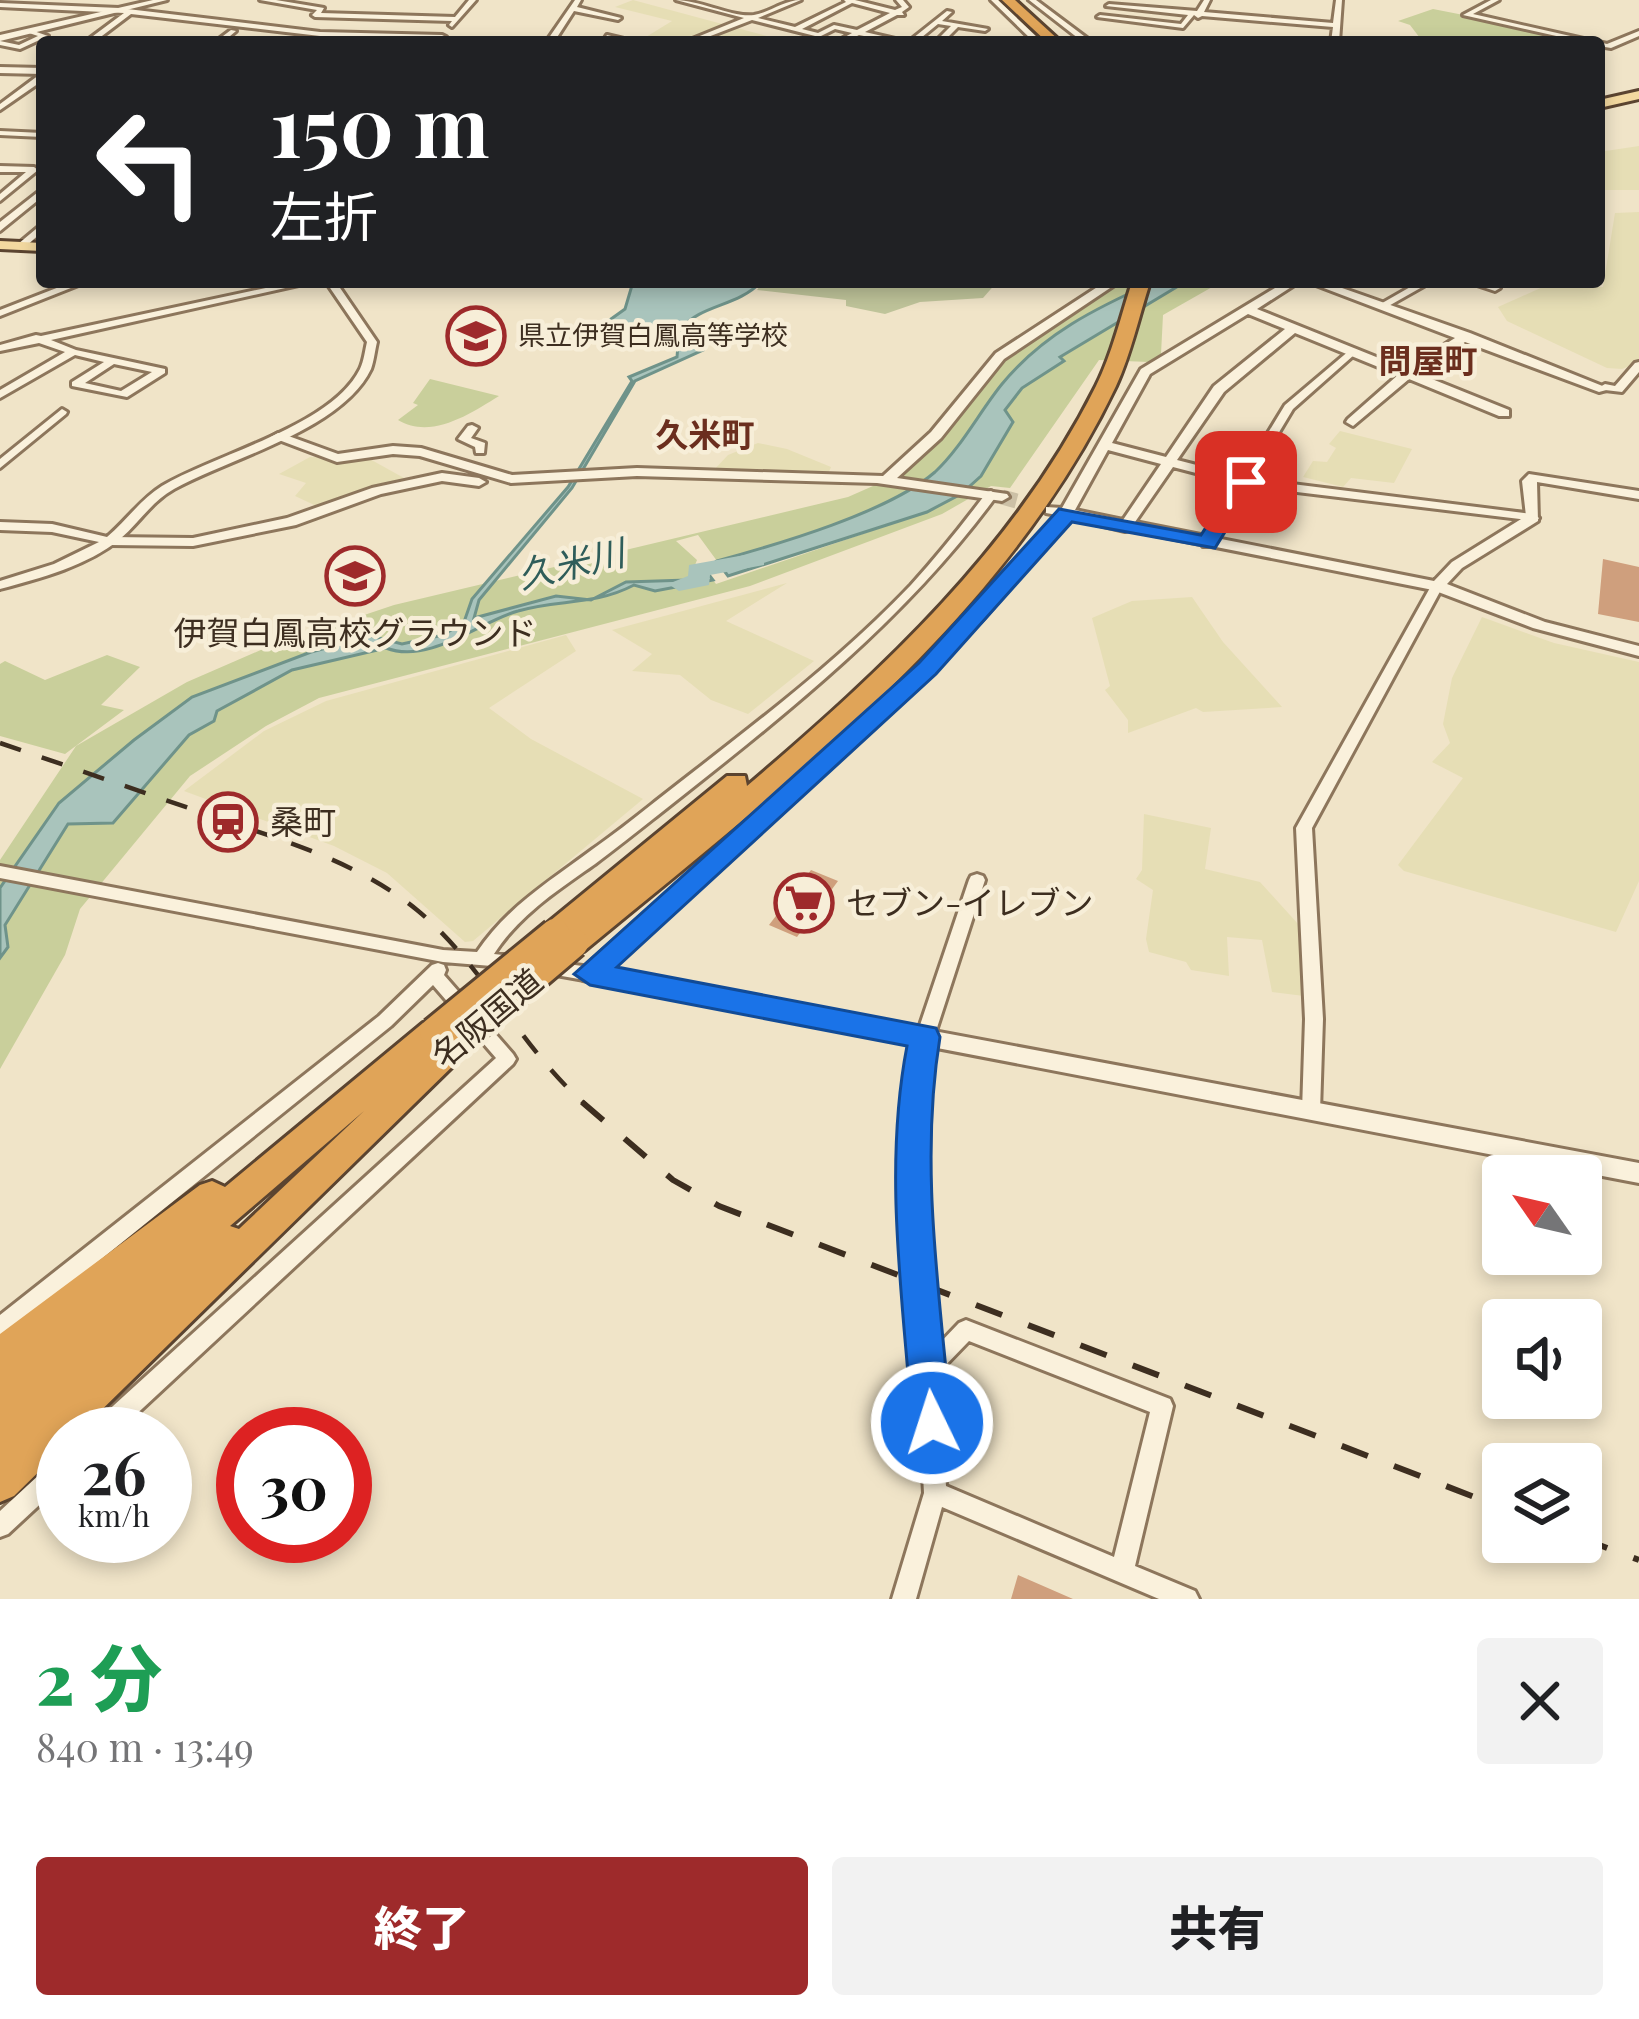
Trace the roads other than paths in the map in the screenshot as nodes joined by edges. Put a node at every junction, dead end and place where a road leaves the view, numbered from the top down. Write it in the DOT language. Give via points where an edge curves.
graph roads {
  1 [pos="163,0"];
  2 [pos="263,0"];
  3 [pos="296,0"];
  4 [pos="473,0"];
  5 [pos="768,0"];
  6 [pos="798,0"];
  7 [pos="898,0"];
  8 [pos="994,0"];
  9 [pos="1007,0"];
  10 [pos="1019,0"];
  11 [pos="1148,0"];
  12 [pos="1180,0"];
  13 [pos="1207,0"];
  14 [pos="1339,0"];
  15 [pos="1496,0"];
  16 [pos="686,1"];
  17 [pos="849,1"];
  18 [pos="38,2"];
  19 [pos="1111,3"];
  20 [pos="284,4"];
  21 [pos="575,4"];
  22 [pos="786,4"];
  23 [pos="0,5"];
  24 [pos="877,7"];
  25 [pos="1034,7"];
  26 [pos="122,8"];
  27 [pos="1140,10"];
  28 [pos="827,12"];
  29 [pos="949,12"];
  30 [pos="1171,13"];
  31 [pos="903,14"];
  32 [pos="1194,15"];
  33 [pos="618,18"];
  34 [pos="852,18"];
  35 [pos="750,19"];
  36 [pos="457,20"];
  37 [pos="1097,20"];
  38 [pos="874,22"];
  39 [pos="937,22"];
  40 [pos="1337,25"];
  41 [pos="956,26"];
  42 [pos="834,27"];
  43 [pos="985,29"];
  44 [pos="794,30"];
  45 [pos="28,31"];
  46 [pos="233,31"];
  47 [pos="304,31"];
  48 [pos="856,32"];
  49 [pos="1174,32"];
  50 [pos="1639,33"];
  51 [pos="44,36"];
  52 [pos="95,36"];
  53 [pos="227,36"];
  54 [pos="296,36"];
  55 [pos="380,36"];
  56 [pos="443,36"];
  57 [pos="554,36"];
  58 [pos="705,36"];
  59 [pos="850,36"];
  60 [pos="877,36"];
  61 [pos="917,36"];
  62 [pos="945,36"];
  63 [pos="1032,36"];
  64 [pos="1046,36"];
  65 [pos="1071,36"];
  66 [pos="1082,36"];
  67 [pos="1336,36"];
  68 [pos="1564,36"];
  69 [pos="0,40"];
  70 [pos="36,40"];
  71 [pos="1605,44"];
  72 [pos="0,70"];
  73 [pos="36,73"];
  74 [pos="36,79"];
  75 [pos="21,92"];
  76 [pos="36,93"];
  77 [pos="1639,95"];
  78 [pos="1605,103"];
  79 [pos="0,108"];
  80 [pos="0,134"];
  81 [pos="36,135"];
  82 [pos="0,169"];
  83 [pos="0,188"];
  84 [pos="12,188"];
  85 [pos="36,199"];
  86 [pos="0,203"];
  87 [pos="23,208"];
  88 [pos="0,228"];
  89 [pos="36,232"];
  90 [pos="0,245"];
  91 [pos="21,246"];
  92 [pos="36,247"];
  93 [pos="65,288"];
  94 [pos="279,288"];
  95 [pos="335,288"];
  96 [pos="1104,288"];
  97 [pos="1126,288"];
  98 [pos="1139,288"];
  99 [pos="1283,288"];
  100 [pos="1331,288"];
  101 [pos="1415,288"];
  102 [pos="1382,306"];
  103 [pos="1246,309"];
  104 [pos="6,311"];
  105 [pos="1292,330"];
  106 [pos="1466,337"];
  107 [pos="36,338"];
  108 [pos="0,348"];
  109 [pos="73,352"];
  110 [pos="1349,353"];
  111 [pos="1111,355"];
  112 [pos="112,361"];
  113 [pos="1639,365"];
  114 [pos="1406,375"];
  115 [pos="1605,388"];
  116 [pos="0,395"];
  117 [pos="62,412"];
  118 [pos="1504,413"];
  119 [pos="1353,422"];
  120 [pos="472,428"];
  121 [pos="278,436"];
  122 [pos="1107,446"];
  123 [pos="480,451"];
  124 [pos="1170,460"];
  125 [pos="0,465"];
  126 [pos="511,479"];
  127 [pos="891,480"];
  128 [pos="1246,482"];
  129 [pos="992,495"];
  130 [pos="1639,495"];
  131 [pos="1059,512"];
  132 [pos="1533,518"];
  133 [pos="0,526"];
  134 [pos="1125,527"];
  135 [pos="110,541"];
  136 [pos="1208,543"];
  137 [pos="0,586"];
  138 [pos="1437,586"];
  139 [pos="1639,651"];
  140 [pos="0,872"];
  141 [pos="977,880"];
  142 [pos="483,957"];
  143 [pos="439,966"];
  144 [pos="590,974"];
  145 [pos="925,1037"];
  146 [pos="444,1040"];
  147 [pos="1311,1111"];
  148 [pos="1639,1173"];
  149 [pos="0,1328"];
  150 [pos="0,1357"];
  151 [pos="928,1369"];
  152 [pos="0,1398"];
  153 [pos="128,1407"];
  154 [pos="0,1436"];
  155 [pos="0,1481"];
  156 [pos="36,1493"];
  157 [pos="935,1493"];
  158 [pos="0,1526"];
  159 [pos="1122,1572"];
  160 [pos="904,1599"];
  161 [pos="1187,1599"];
  1 -- 26 [label="street"];
  2 -- 20 [label="street"];
  3 -- 20 [label="street"];
  4 -- 36 [label="street"];
  5 -- 22 [label="street"];
  6 -- 22 [label="street"];
  7 -- 31 [label="street"];
  8 -- 63 [label="street"];
  9 -- 64 [label="highway"];
  10 -- 25 [label="highway"];
  11 -- 27 [label="street"];
  12 -- 30 [label="street"];
  13 -- 32 [label="street"];
  14 -- 40 [label="street"];
  15 -- 68 [label="street" via="1466,15"];
  16 -- 35 [label="street"];
  17 -- 24 [label="street"];
  17 -- 28 [label="street"];
  18 -- 23 [label="street"];
  18 -- 26 [label="street"];
  19 -- 27 [label="street"];
  19 -- 37 [label="street"];
  20 -- 36 [label="street" via="322,9 315,15"];
  21 -- 33 [label="street"];
  21 -- 57 [label="street"];
  22 -- 35 [label="street"];
  24 -- 31 [label="street"];
  24 -- 34 [label="street"];
  25 -- 65 [label="highway"];
  26 -- 45 [label="street"];
  26 -- 47 [label="street"];
  26 -- 52 [label="street"];
  27 -- 30 [label="street"];
  28 -- 34 [label="street"];
  28 -- 44 [label="street"];
  29 -- 39 [label="street"];
  30 -- 32 [label="street"];
  31 -- 38 [label="street"];
  32 -- 37 [label="street" via="1183,26"];
  32 -- 40 [label="street"];
  34 -- 38 [label="street"];
  34 -- 42 [label="street"];
  35 -- 44 [label="street"];
  35 -- 58 [label="street"];
  36 -- 56 [label="street"];
  37 -- 49 [label="street"];
  37 -- 66 [label="street"];
  38 -- 48 [label="street"];
  39 -- 41 [label="street"];
  39 -- 61 [label="street"];
  40 -- 67 [label="street"];
  41 -- 43 [label="street"];
  41 -- 62 [label="street"];
  42 -- 44 [label="street" via="819,35"];
  42 -- 48 [label="street"];
  45 -- 51 [label="street"];
  45 -- 69 [label="street"];
  46 -- 53 [label="street"];
  47 -- 54 [label="street"];
  47 -- 55 [label="street"];
  48 -- 59 [label="street"];
  48 -- 60 [label="street"];
  50 -- 71 [label="street"];
  69 -- 70 [label="street" via="20,47"];
  72 -- 73 [label="street"];
  74 -- 75 [label="street"];
  75 -- 76 [label="street"];
  75 -- 79 [label="street"];
  77 -- 78 [label="main road"];
  80 -- 81 [label="street"];
  82 -- 84 [label="street" via="34,170"];
  83 -- 84 [label="street"];
  84 -- 86 [label="street"];
  85 -- 87 [label="street"];
  86 -- 87 [label="street"];
  87 -- 88 [label="street"];
  89 -- 91 [label="street"];
  90 -- 91 [label="main road"];
  91 -- 92 [label="main road"];
  93 -- 104 [label="street"];
  94 -- 107 [label="street"];
  95 -- 121 [label="street" via="372,352 338,403"];
  96 -- 127 [label="street" via="1000,356"];
  97 -- 111 [label="highway, 名阪国道"];
  98 -- 111 [label="highway, 名阪国道"];
  99 -- 103 [label="street"];
  100 -- 102 [label="street"];
  101 -- 102 [label="street"];
  102 -- 106 [label="street"];
  103 -- 105 [label="street"];
  103 -- 122 [label="street" via="1145,372"];
  105 -- 110 [label="street"];
  105 -- 124 [label="street" via="1219,389"];
  106 -- 114 [label="street"];
  106 -- 115 [label="street"];
  107 -- 108 [label="street"];
  107 -- 109 [label="street"];
  109 -- 112 [label="street"];
  109 -- 116 [label="street"];
  110 -- 114 [label="street"];
  110 -- 128 [label="street" via="1289,407"];
  111 -- 146 [label="highway, 名阪国道, bridge" via="1066,463 968,590 842,714"];
  112 -- 112 [label="street" via="145,368 161,371 123,395 76,384"];
  113 -- 115 [label="street" via="1618,390"];
  114 -- 118 [label="street"];
  114 -- 119 [label="street"];
  117 -- 125 [label="street"];
  120 -- 123 [label="street" via="464,439"];
  121 -- 126 [label="street" via="338,458 421,452"];
  121 -- 135 [label="street" via="167,488"];
  122 -- 124 [label="street"];
  122 -- 131 [label="street"];
  124 -- 128 [label="street"];
  124 -- 134 [label="street"];
  126 -- 127 [label="street" via="637,472"];
  126 -- 135 [label="street" via="442,477 291,523 194,542"];
  127 -- 129 [label="street"];
  128 -- 132 [label="street"];
  128 -- 136 [label="street"];
  129 -- 142 [label="street" via="855,642 673,796 513,916"];
  130 -- 132 [label="street" via="1534,477"];
  131 -- 134 [label="street"];
  131 -- 144 [label="street" via="928,668"];
  132 -- 138 [label="street"];
  133 -- 135 [label="street"];
  134 -- 136 [label="street"];
  135 -- 137 [label="street"];
  136 -- 138 [label="street"];
  138 -- 139 [label="street"];
  138 -- 147 [label="street" via="1304,828"];
  140 -- 143 [label="street"];
  141 -- 145 [label="street"];
  142 -- 143 [label="street"];
  142 -- 144 [label="street"];
  143 -- 149 [label="street" via="301,1088"];
  143 -- 153 [label="street" via="507,1059"];
  144 -- 145 [label="street"];
  145 -- 147 [label="street"];
  145 -- 151 [label="street" via="912,1108"];
  146 -- 150 [label="highway"];
  146 -- 152 [label="highway, 名阪国道"];
  146 -- 154 [label="highway, 名阪国道"];
  146 -- 155 [label="highway"];
  147 -- 148 [label="street"];
  151 -- 157 [label="street"];
  151 -- 159 [label="street" via="966,1330 1162,1406"];
  156 -- 158 [label="street"];
  157 -- 159 [label="street"];
  157 -- 160 [label="street"];
  159 -- 161 [label="street"];
}
